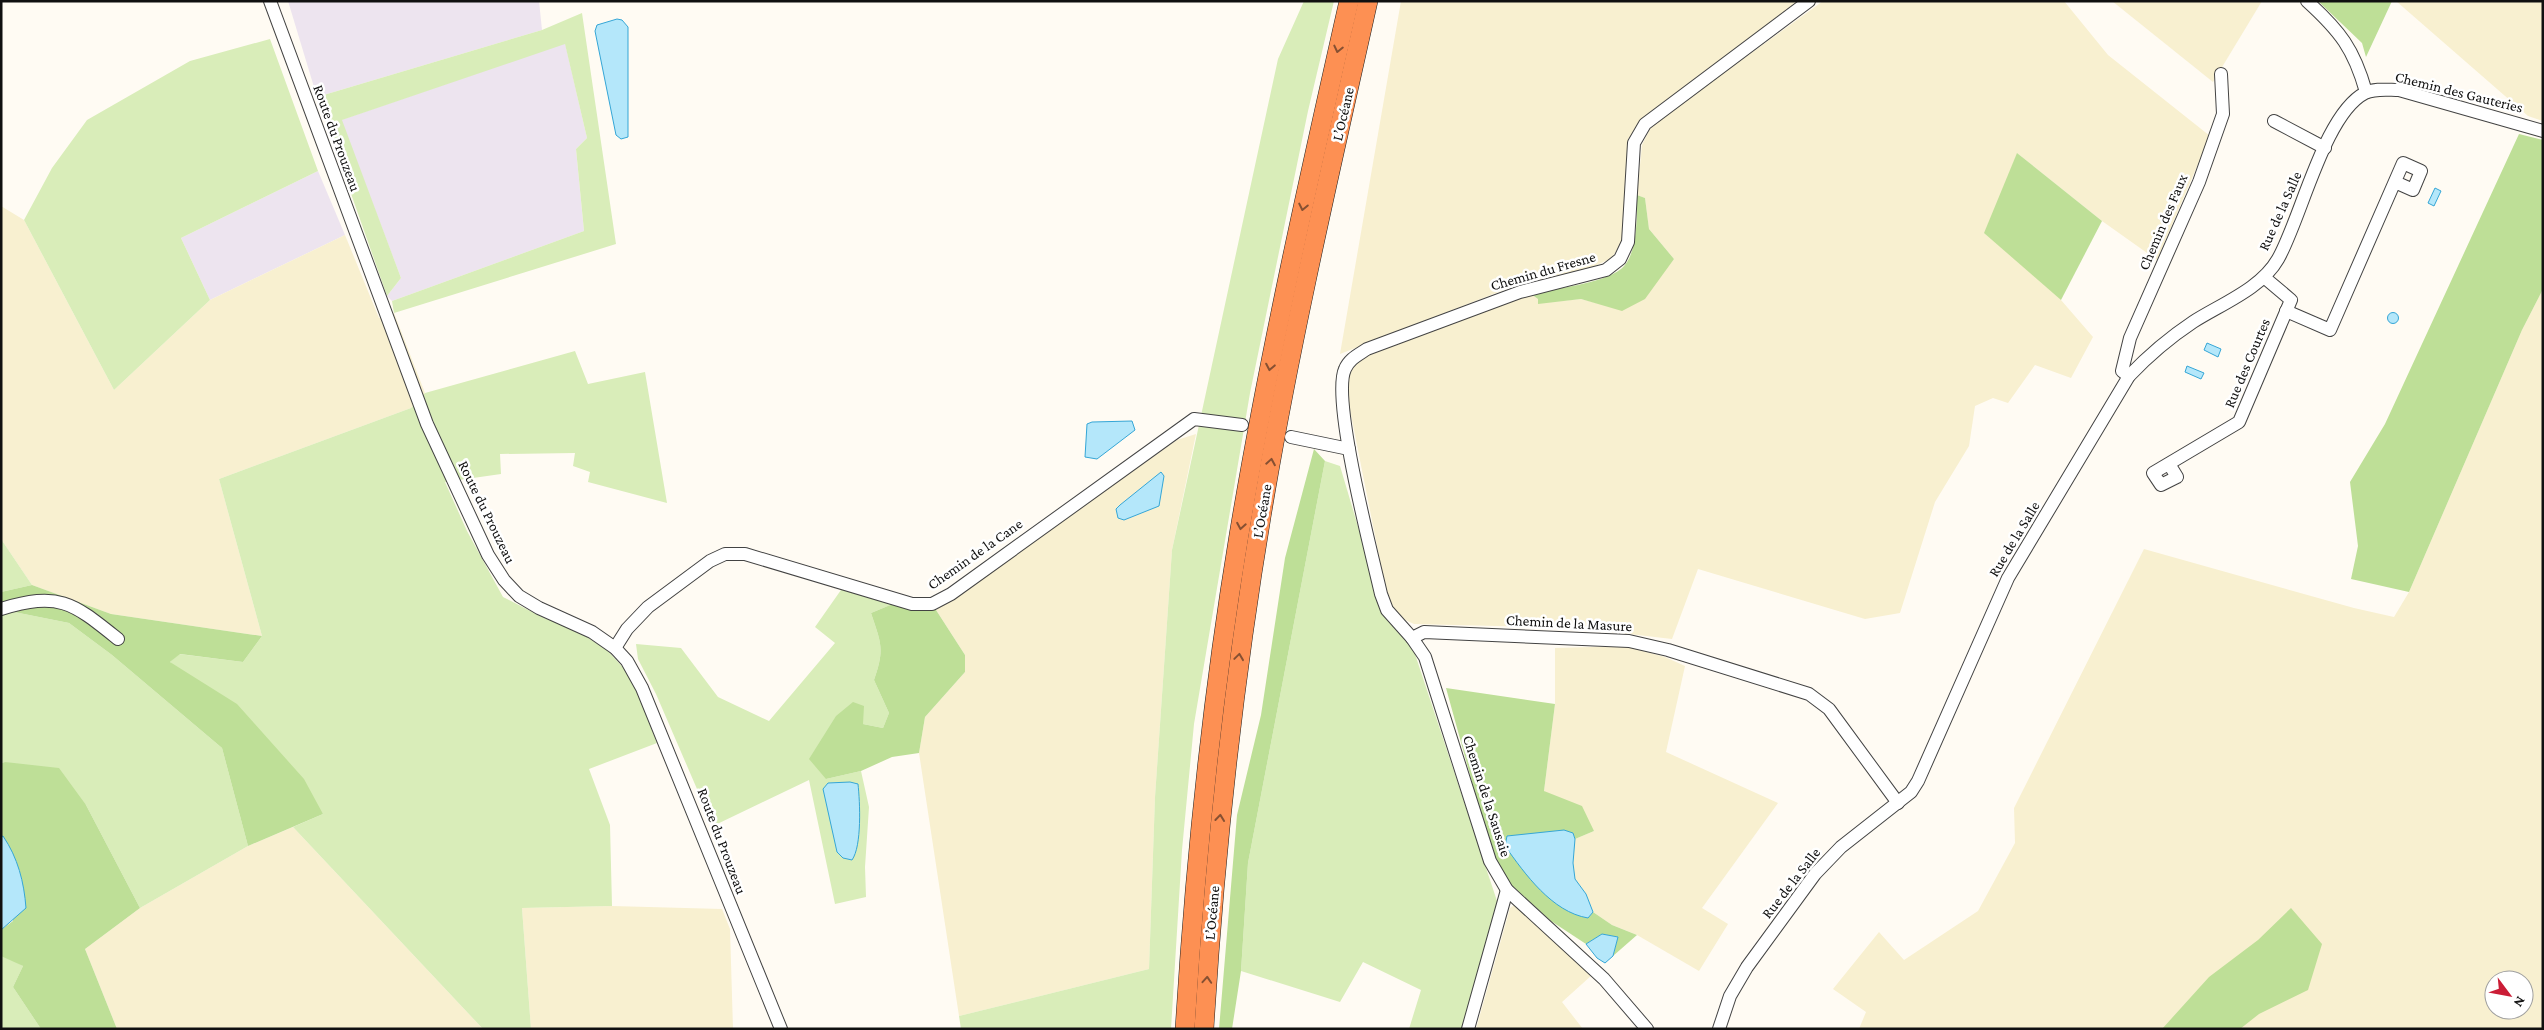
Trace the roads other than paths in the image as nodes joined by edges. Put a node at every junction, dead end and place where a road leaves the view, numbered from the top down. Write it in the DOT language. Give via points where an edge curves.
graph roads {
  1 [pos="270,1"];
  2 [pos="1349,1"];
  3 [pos="1368,1"];
  4 [pos="1808,1"];
  5 [pos="2307,1"];
  6 [pos="2221,74"];
  7 [pos="2366,92"];
  8 [pos="2274,121"];
  9 [pos="2543,131"];
  10 [pos="2325,148"];
  11 [pos="2395,182"];
  12 [pos="2265,278"];
  13 [pos="2286,311"];
  14 [pos="2130,376"];
  15 [pos="1242,425"];
  16 [pos="1291,437"];
  17 [pos="1349,449"];
  18 [pos="2169,464"];
  19 [pos="1,609"];
  20 [pos="1412,638"];
  21 [pos="118,639"];
  22 [pos="614,648"];
  23 [pos="1898,803"];
  24 [pos="1507,890"];
  25 [pos="781,1029"];
  26 [pos="1185,1029"];
  27 [pos="1204,1029"];
  28 [pos="1468,1029"];
  29 [pos="1647,1029"];
  30 [pos="1719,1029"];
  1 -- 22 [label="street, Route du Prouzeau" via="427,424 488,555 519,596 592,632"];
  2 -- 26 [label="highway, L’Océane, one-way" via="1278,330 1236,554 1202,813"];
  27 -- 3 [label="highway, L’Océane, one-way" via="1222,802 1253,568 1291,353"];
  4 -- 17 [label="street, Chemin du Fresne" via="1645,124 1634,143 1628,242 1620,259 1606,270 1520,292 1367,349 1352,358 1344,369 1340,386"];
  5 -- 7 [label="street" via="2330,22 2352,50"];
  6 -- 14 [label="street, Chemin des Faux" via="2223,114 2199,182 2130,338 2122,371"];
  7 -- 9 [label="street, Chemin des Gauteries" via="2399,90"];
  7 -- 10 [label="street, Rue de la Salle" via="2344,112"];
  8 -- 10 [label="street"];
  10 -- 12 [label="street, Rue de la Salle" via="2278,259"];
  11 -- 13 [label="street" via="2330,330"];
  12 -- 13 [label="street, Rue des Courtes" via="2291,300"];
  12 -- 14 [label="street, Rue de la Salle" via="2155,349"];
  13 -- 18 [label="street, Rue des Courtes" via="2239,422"];
  14 -- 23 [label="street, Rue de la Salle" via="2008,578 1924,770 1911,792"];
  15 -- 22 [label="street, Chemin de la Cane" via="1194,419 951,594 932,604 912,604 745,554 725,554 710,561 648,607"];
  16 -- 17 [label="street"];
  17 -- 20 [label="street" via="1381,594 1387,610"];
  19 -- 21 [label="street" via="30,600 73,605"];
  20 -- 23 [label="street, Chemin de la Masure" via="1424,632 1629,641 1809,694 1829,709"];
  20 -- 24 [label="street, Chemin de la Sausaie" via="1425,657 1490,861"];
  22 -- 25 [label="street, Route du Prouzeau" via="627,661 642,688"];
  23 -- 30 [label="street, Rue de la Salle" via="1841,847 1815,874 1747,967 1730,996"];
  24 -- 28 [label="street"];
  24 -- 29 [label="street, Chemin de la Sausaie" via="1604,979"];
}
